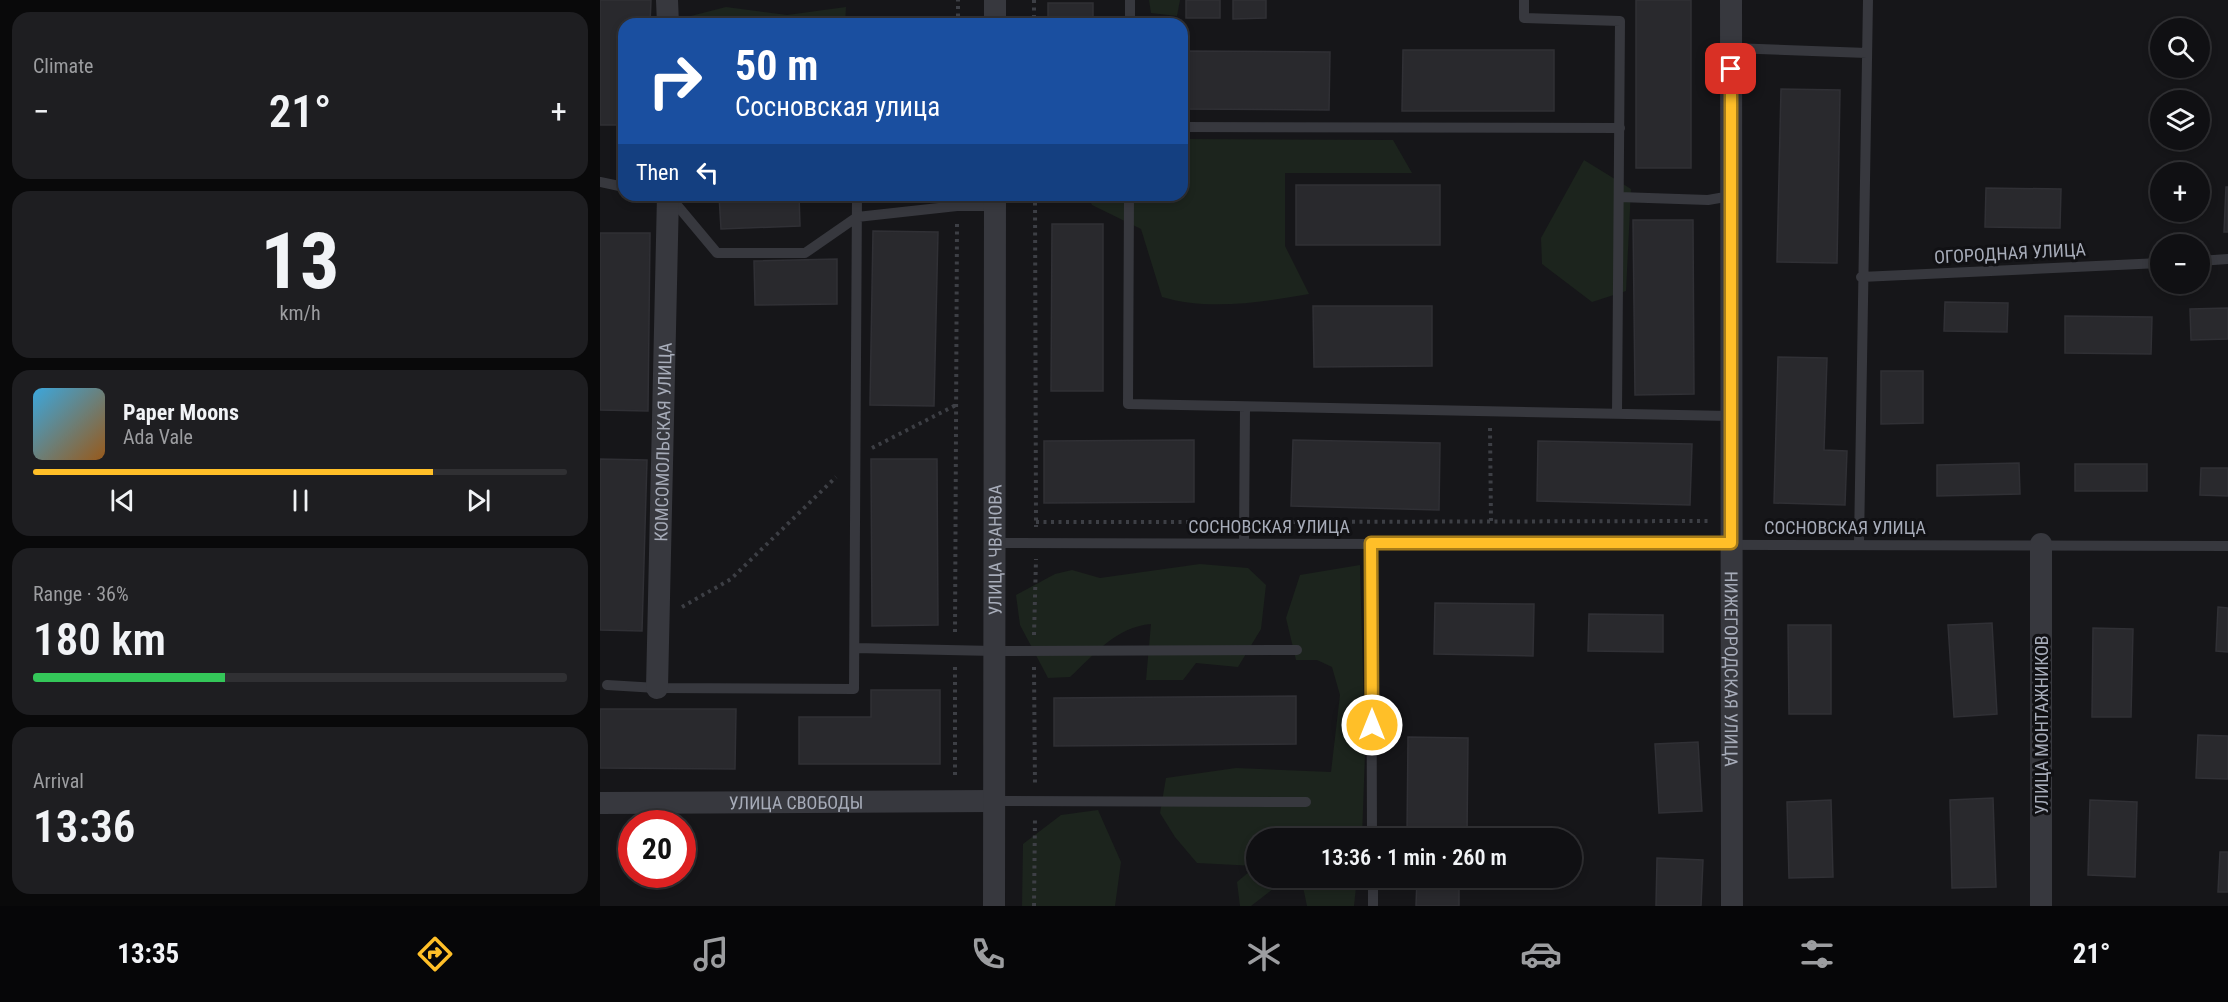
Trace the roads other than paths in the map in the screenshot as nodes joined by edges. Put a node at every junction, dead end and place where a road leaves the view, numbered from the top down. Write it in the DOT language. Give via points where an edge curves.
graph roads {
  1 [pos="668,0"];
  2 [pos="995,0"];
  3 [pos="1130,0"];
  4 [pos="1524,0"];
  5 [pos="1731,0"];
  6 [pos="1868,0"];
  7 [pos="668,18"];
  8 [pos="995,18"];
  9 [pos="1130,18"];
  10 [pos="1731,48"];
  11 [pos="1867,53"];
  12 [pos="1188,127"];
  13 [pos="1620,128"];
  14 [pos="600,182"];
  15 [pos="618,186"];
  16 [pos="1731,196"];
  17 [pos="1619,197"];
  18 [pos="668,201"];
  19 [pos="673,201"];
  20 [pos="857,201"];
  21 [pos="995,201"];
  22 [pos="1129,201"];
  23 [pos="857,217"];
  24 [pos="2228,259"];
  25 [pos="2210,260"];
  26 [pos="2150,263"];
  27 [pos="1862,277"];
  28 [pos="1245,407"];
  29 [pos="1617,414"];
  30 [pos="1731,417"];
  31 [pos="994,543"];
  32 [pos="1244,543"];
  33 [pos="1371,543"];
  34 [pos="1731,543"];
  35 [pos="1859,543"];
  36 [pos="2042,544"];
  37 [pos="2228,546"];
  38 [pos="855,648"];
  39 [pos="1297,650"];
  40 [pos="994,651"];
  41 [pos="607,685"];
  42 [pos="657,688"];
  43 [pos="993,801"];
  44 [pos="1306,802"];
  45 [pos="600,803"];
  46 [pos="1372,828"];
  47 [pos="1372,888"];
  48 [pos="994,906"];
  49 [pos="1373,906"];
  50 [pos="1732,906"];
  51 [pos="2041,906"];
  1 -- 7 [label="street"];
  2 -- 8 [label="street"];
  3 -- 9 [label="lane"];
  4 -- 13 [label="lane" via="1524,18 1620,21"];
  5 -- 10 [label="street, НИЖЕГОРОДСКАЯ УЛИЦА"];
  6 -- 11 [label="lane"];
  10 -- 11 [label="lane"];
  10 -- 16 [label="street, НИЖЕГОРОДСКАЯ УЛИЦА"];
  11 -- 27 [label="lane"];
  12 -- 13 [label="lane"];
  13 -- 17 [label="lane"];
  14 -- 15 [label="lane"];
  16 -- 17 [label="lane" via="1708,200"];
  16 -- 30 [label="street, НИЖЕГОРОДСКАЯ УЛИЦА"];
  17 -- 29 [label="lane"];
  18 -- 42 [label="street, КОМСОМОЛЬСКАЯ УЛИЦА"];
  19 -- 23 [label="lane" via="717,253 805,253"];
  20 -- 23 [label="lane"];
  21 -- 23 [label="lane"];
  21 -- 31 [label="street, УЛИЦА ЧВАНОВА"];
  22 -- 28 [label="lane" via="1128,404"];
  23 -- 38 [label="lane"];
  24 -- 25 [label="lane"];
  26 -- 27 [label="lane, ОГОРОДНАЯ УЛИЦА"];
  27 -- 35 [label="lane"];
  28 -- 29 [label="lane"];
  28 -- 32 [label="lane"];
  29 -- 30 [label="lane"];
  30 -- 34 [label="street, НИЖЕГОРОДСКАЯ УЛИЦА"];
  31 -- 32 [label="lane, СОСНОВСКАЯ УЛИЦА"];
  31 -- 40 [label="street, УЛИЦА ЧВАНОВА"];
  32 -- 33 [label="lane, СОСНОВСКАЯ УЛИЦА"];
  33 -- 34 [label="lane, СОСНОВСКАЯ УЛИЦА"];
  33 -- 46 [label="lane"];
  34 -- 35 [label="lane, СОСНОВСКАЯ УЛИЦА"];
  34 -- 50 [label="street, НИЖЕГОРОДСКАЯ УЛИЦА"];
  35 -- 36 [label="lane, СОСНОВСКАЯ УЛИЦА"];
  36 -- 37 [label="lane, СОСНОВСКАЯ УЛИЦА"];
  36 -- 51 [label="street, УЛИЦА МОНТАЖНИКОВ"];
  38 -- 40 [label="lane"];
  38 -- 42 [label="lane" via="854,689"];
  39 -- 40 [label="lane"];
  40 -- 43 [label="street, УЛИЦА ЧВАНОВА"];
  41 -- 42 [label="lane"];
  43 -- 44 [label="lane"];
  43 -- 45 [label="street, УЛИЦА СВОБОДЫ"];
  43 -- 48 [label="street, УЛИЦА ЧВАНОВА"];
  47 -- 49 [label="lane"];
}
